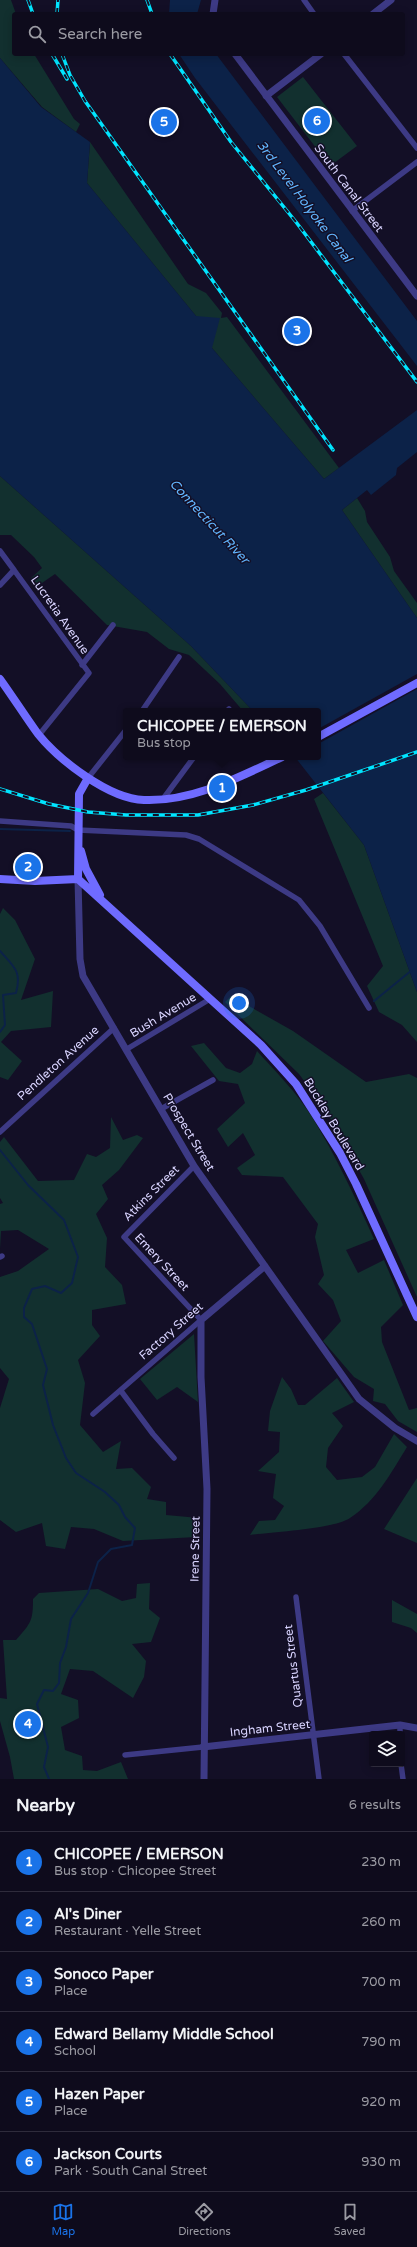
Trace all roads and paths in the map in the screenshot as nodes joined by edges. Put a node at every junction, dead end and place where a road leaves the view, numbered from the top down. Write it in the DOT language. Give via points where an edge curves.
graph roads {
  1 [pos="215,0"];
  2 [pos="304,0"];
  3 [pos="391,0"];
  4 [pos="213,12"];
  5 [pos="313,12"];
  6 [pos="376,12"];
  7 [pos="236,56"];
  8 [pos="318,56"];
  9 [pos="346,56"];
  10 [pos="266,96"];
  11 [pos="417,148"];
  12 [pos="417,162"];
  13 [pos="352,211"];
  14 [pos="417,296"];
  15 [pos="0,551"];
  16 [pos="14,570"];
  17 [pos="0,585"];
  18 [pos="113,625"];
  19 [pos="179,657"];
  20 [pos="82,664"];
  21 [pos="0,679"];
  22 [pos="417,683"];
  23 [pos="144,708"];
  24 [pos="123,734"];
  25 [pos="39,735"];
  26 [pos="321,735"];
  27 [pos="192,760"];
  28 [pos="275,760"];
  29 [pos="88,778"];
  30 [pos="163,799"];
  31 [pos="0,821"];
  32 [pos="78,830"];
  33 [pos="78,840"];
  34 [pos="0,879"];
  35 [pos="78,879"];
  36 [pos="106,904"];
  37 [pos="210,999"];
  38 [pos="369,1008"];
  39 [pos="114,1028"];
  40 [pos="127,1049"];
  41 [pos="213,1080"];
  42 [pos="161,1109"];
  43 [pos="0,1132"];
  44 [pos="194,1166"];
  45 [pos="124,1237"];
  46 [pos="265,1266"];
  47 [pos="417,1317"];
  48 [pos="201,1320"];
  49 [pos="121,1391"];
  50 [pos="93,1414"];
  51 [pos="417,1441"];
  52 [pos="174,1458"];
  53 [pos="296,1597"];
  54 [pos="400,1725"];
  55 [pos="417,1728"];
  56 [pos="400,1731"];
  57 [pos="313,1734"];
  58 [pos="203,1747"];
  59 [pos="125,1755"];
  60 [pos="401,1767"];
  61 [pos="204,1779"];
  62 [pos="319,1779"];
  63 [pos="403,1779"];
  1 -- 4 [label="street"];
  2 -- 5 [label="street"];
  3 -- 6 [label="street"];
  7 -- 10 [label="street, South Canal Street"];
  8 -- 10 [label="street"];
  9 -- 11 [label="street"];
  10 -- 13 [label="street, South Canal Street"];
  12 -- 13 [label="street"];
  13 -- 14 [label="street, South Canal Street"];
  15 -- 16 [label="street, Lucretia Avenue"];
  16 -- 17 [label="street"];
  16 -- 20 [label="street, Lucretia Avenue"];
  18 -- 20 [label="street"];
  19 -- 23 [label="street"];
  20 -- 25 [label="street, Lucretia Avenue" via="89,673"];
  21 -- 25 [label="main road"];
  22 -- 26 [label="main road"];
  24 -- 29 [label="street"];
  25 -- 29 [label="main road"];
  27 -- 30 [label="street"];
  28 -- 30 [label="main road" via="206,790"];
  29 -- 30 [label="main road" via="133,799"];
  29 -- 32 [label="main road, Prospect Street" via="79,794"];
  31 -- 32 [label="street" via="71,826"];
  32 -- 33 [label="main road, Prospect Street"];
  32 -- 38 [label="street" via="186,835 199,839 243,865 299,900 310,911"];
  33 -- 35 [label="main road, Prospect Street"];
  33 -- 36 [label="main road" via="86,869"];
  34 -- 35 [label="main road"];
  35 -- 36 [label="main road, Buckley Boulevard"];
  35 -- 39 [label="street, Prospect Street" via="81,969"];
  36 -- 37 [label="main road, Buckley Boulevard"];
  37 -- 40 [label="street, Bush Avenue"];
  37 -- 47 [label="main road, Buckley Boulevard" via="279,1064 311,1106 356,1184"];
  39 -- 40 [label="street, Prospect Street"];
  39 -- 43 [label="street, Pendleton Avenue"];
  40 -- 42 [label="street, Prospect Street"];
  41 -- 42 [label="street"];
  42 -- 44 [label="street, Prospect Street"];
  44 -- 45 [label="street, Atkins Street"];
  44 -- 46 [label="street, Prospect Street"];
  45 -- 48 [label="street, Emery Street"];
  46 -- 48 [label="street, Factory Street"];
  46 -- 51 [label="street, Prospect Street" via="359,1399 389,1424"];
  48 -- 49 [label="street, Factory Street"];
  48 -- 58 [label="street, Irene Street" via="201,1377 207,1489"];
  49 -- 50 [label="street, Factory Street"];
  49 -- 52 [label="street"];
  53 -- 57 [label="street, Quartus Street"];
  54 -- 55 [label="street, Ingham Street"];
  54 -- 56 [label="street"];
  54 -- 57 [label="street, Ingham Street"];
  57 -- 58 [label="street, Ingham Street"];
  57 -- 62 [label="street, Quartus Street"];
  58 -- 59 [label="street, Ingham Street"];
  58 -- 61 [label="street, Irene Street"];
  60 -- 63 [label="street"];
}
